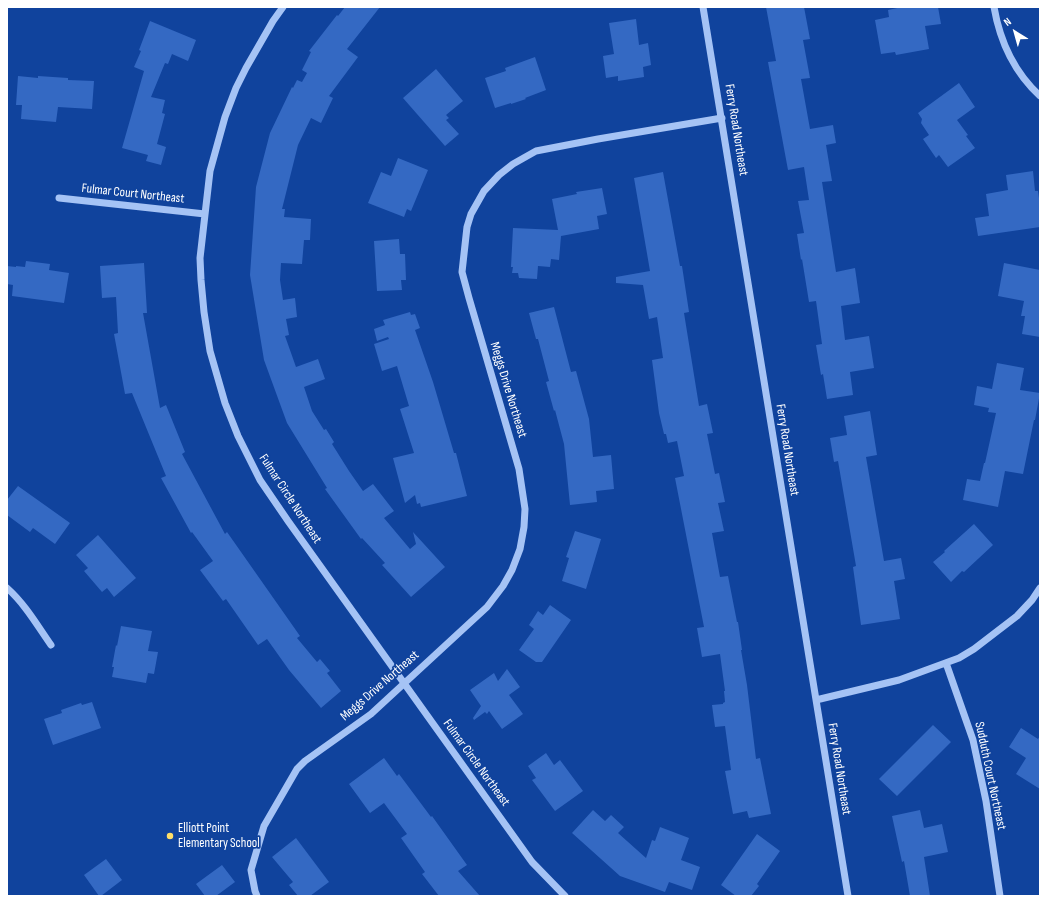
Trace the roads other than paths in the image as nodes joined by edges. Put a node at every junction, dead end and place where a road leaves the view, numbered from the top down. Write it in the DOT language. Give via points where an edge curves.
graph roads {
  1 [pos="283,7"];
  2 [pos="703,7"];
  3 [pos="994,7"];
  4 [pos="1040,96"];
  5 [pos="722,118"];
  6 [pos="59,198"];
  7 [pos="205,214"];
  8 [pos="7,588"];
  9 [pos="1040,588"];
  10 [pos="51,645"];
  11 [pos="946,663"];
  12 [pos="404,683"];
  13 [pos="816,700"];
  14 [pos="257,896"];
  15 [pos="565,896"];
  16 [pos="848,896"];
  17 [pos="1000,896"];
  1 -- 7 [label="street, Fulmar Circle Northeast" via="246,68 225,117 210,171"];
  2 -- 5 [label="street, Ferry Road Northeast"];
  3 -- 4 [label="street" via="1008,54 1019,73"];
  5 -- 12 [label="street, Meggs Drive Northeast" via="536,151 499,174 484,191 471,214 466,227 462,272 519,470 525,510 524,527 520,549 512,570 491,602"];
  5 -- 13 [label="street, Ferry Road Northeast"];
  6 -- 7 [label="street, Fulmar Court Northeast"];
  7 -- 12 [label="street, Fulmar Circle Northeast" via="200,258 204,312 210,351 225,403 238,436 260,480 284,516"];
  8 -- 10 [label="street" via="26,609"];
  9 -- 11 [label="street" via="1017,616 974,649"];
  11 -- 13 [label="street" via="899,680"];
  11 -- 17 [label="street, Sudduth Court Northeast" via="973,740 986,801"];
  12 -- 14 [label="street, Meggs Drive Northeast" via="371,714 297,769 264,826 251,870"];
  12 -- 15 [label="street, Fulmar Circle Northeast" via="532,862"];
  13 -- 16 [label="street, Ferry Road Northeast"];
}
